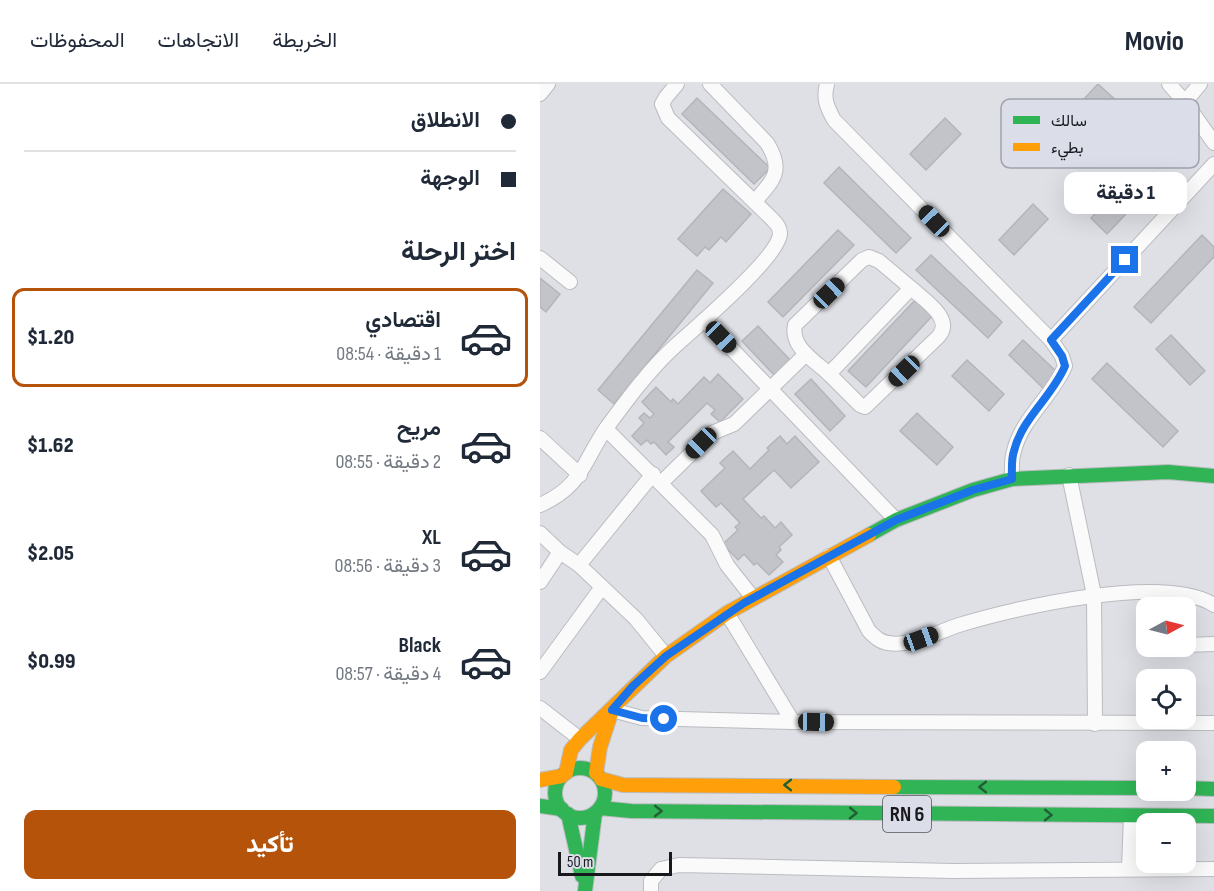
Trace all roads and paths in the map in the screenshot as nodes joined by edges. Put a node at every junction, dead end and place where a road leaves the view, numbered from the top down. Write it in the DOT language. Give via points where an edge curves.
graph roads {
  1 [pos="548,84"];
  2 [pos="677,84"];
  3 [pos="710,84"];
  4 [pos="827,84"];
  5 [pos="1170,84"];
  6 [pos="1200,84"];
  7 [pos="540,94"];
  8 [pos="1182,99"];
  9 [pos="1188,99"];
  10 [pos="1214,117"];
  11 [pos="1199,121"];
  12 [pos="1205,129"];
  13 [pos="1214,143"];
  14 [pos="1214,164"];
  15 [pos="755,201"];
  16 [pos="540,258"];
  17 [pos="570,282"];
  18 [pos="911,288"];
  19 [pos="704,320"];
  20 [pos="1051,340"];
  21 [pos="806,354"];
  22 [pos="829,374"];
  23 [pos="771,388"];
  24 [pos="606,429"];
  25 [pos="540,438"];
  26 [pos="580,475"];
  27 [pos="1069,475"];
  28 [pos="1214,476"];
  29 [pos="657,478"];
  30 [pos="1012,479"];
  31 [pos="540,505"];
  32 [pos="896,520"];
  33 [pos="540,533"];
  34 [pos="560,552"];
  35 [pos="829,556"];
  36 [pos="579,565"];
  37 [pos="540,582"];
  38 [pos="602,588"];
  39 [pos="1156,592"];
  40 [pos="1094,595"];
  41 [pos="1156,597"];
  42 [pos="753,598"];
  43 [pos="1214,605"];
  44 [pos="728,613"];
  45 [pos="1214,644"];
  46 [pos="1196,645"];
  47 [pos="666,656"];
  48 [pos="540,672"];
  49 [pos="540,708"];
  50 [pos="612,710"];
  51 [pos="793,722"];
  52 [pos="1214,723"];
  53 [pos="1095,724"];
  54 [pos="580,739"];
  55 [pos="564,775"];
  56 [pos="599,776"];
  57 [pos="540,780"];
  58 [pos="1136,788"];
  59 [pos="1196,788"];
  60 [pos="1214,789"];
  61 [pos="540,806"];
  62 [pos="598,811"];
  63 [pos="565,812"];
  64 [pos="1131,816"];
  65 [pos="1214,816"];
  66 [pos="1129,868"];
  67 [pos="1214,869"];
  68 [pos="585,891"];
  69 [pos="651,891"];
  1 -- 7 [label="street"];
  2 -- 15 [label="street" via="662,104 668,118"];
  3 -- 15 [label="street" via="773,153 776,174"];
  4 -- 20 [label="street" via="824,95 834,120"];
  5 -- 8 [label="street"];
  6 -- 9 [label="street"];
  10 -- 12 [label="street"];
  11 -- 12 [label="street"];
  12 -- 13 [label="street"];
  14 -- 20 [label="street"];
  15 -- 19 [label="street" via="778,226 777,242 772,252"];
  16 -- 17 [label="street"];
  18 -- 21 [label="street" via="879,261 865,258 795,325 797,343"];
  18 -- 22 [label="street"];
  18 -- 22 [label="street" via="940,316 945,326 943,332 865,407"];
  19 -- 23 [label="street"];
  19 -- 24 [label="street" via="664,356"];
  20 -- 30 [label="street" via="1065,366 1017,440"];
  21 -- 22 [label="street"];
  21 -- 23 [label="street"];
  23 -- 29 [label="street" via="734,424 712,433"];
  23 -- 32 [label="street"];
  24 -- 26 [label="street"];
  24 -- 29 [label="street"];
  25 -- 26 [label="street"];
  26 -- 31 [label="street"];
  27 -- 28 [label="main road" via="1168,472"];
  27 -- 30 [label="main road"];
  27 -- 40 [label="street"];
  29 -- 36 [label="street"];
  29 -- 42 [label="street" via="712,535 727,565"];
  30 -- 32 [label="main road"];
  32 -- 35 [label="main road"];
  33 -- 34 [label="street"];
  34 -- 36 [label="street"];
  34 -- 37 [label="street"];
  35 -- 40 [label="street" via="869,632 889,643 921,639 1022,609"];
  35 -- 42 [label="main road"];
  36 -- 38 [label="street"];
  38 -- 47 [label="street" via="636,619"];
  38 -- 48 [label="street"];
  39 -- 40 [label="street"];
  39 -- 41 [label="street"];
  39 -- 43 [label="street" via="1198,597"];
  40 -- 53 [label="street"];
  42 -- 44 [label="main road"];
  44 -- 47 [label="main road"];
  44 -- 51 [label="street"];
  45 -- 46 [label="street"];
  47 -- 50 [label="main road"];
  49 -- 54 [label="street"];
  50 -- 51 [label="street" via="642,718"];
  50 -- 54 [label="main road"];
  50 -- 56 [label="main road" via="600,747"];
  51 -- 53 [label="street"];
  52 -- 53 [label="street"];
  54 -- 55 [label="main road" via="571,750"];
  55 -- 56 [label="main road" via="581,768"];
  55 -- 57 [label="main road"];
  55 -- 63 [label="main road" via="556,789 558,803"];
  58 -- 56 [label="main road, RN 6, one-way" via="622,785"];
  56 -- 62 [label="main road" via="605,794"];
  59 -- 60 [label="main road"];
  61 -- 63 [label="main road"];
  62 -- 63 [label="main road" via="582,818"];
  62 -- 64 [label="main road, RN 6, one-way"];
  62 -- 68 [label="main road"];
  63 -- 68 [label="main road"];
  64 -- 65 [label="main road, RN 6"];
  64 -- 66 [label="street"];
  66 -- 67 [label="street"];
  66 -- 69 [label="street" via="953,871 679,865 661,869 651,881"];
}
